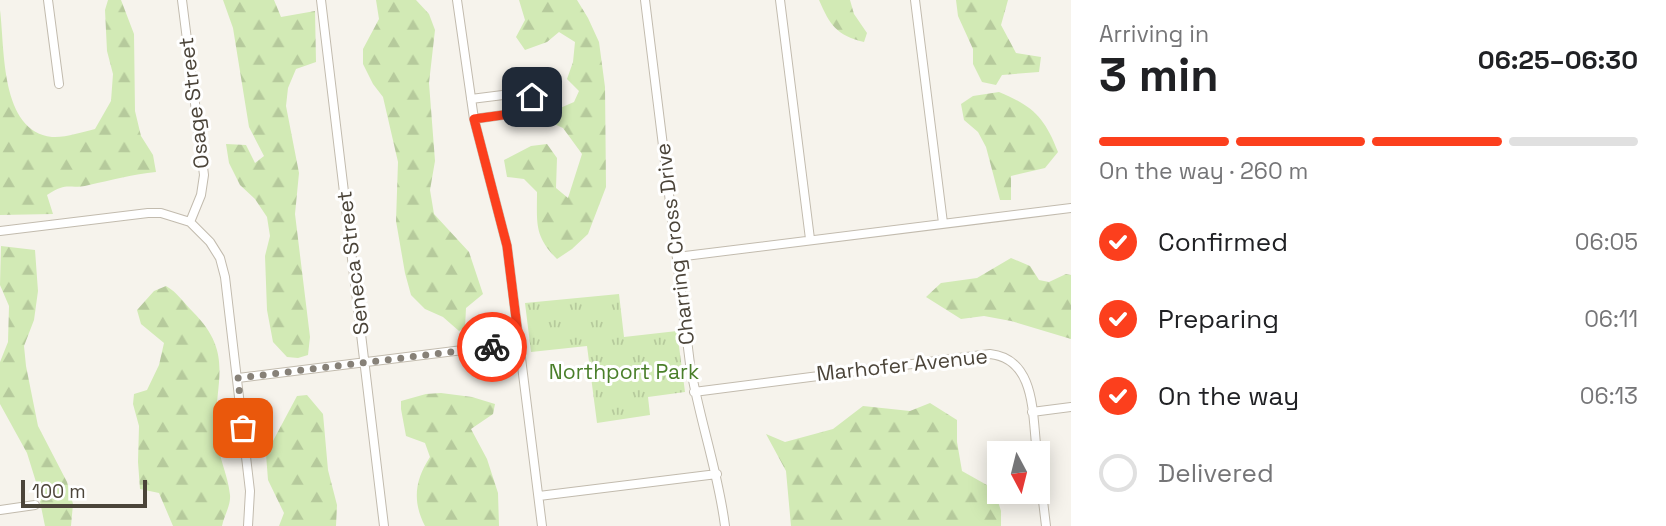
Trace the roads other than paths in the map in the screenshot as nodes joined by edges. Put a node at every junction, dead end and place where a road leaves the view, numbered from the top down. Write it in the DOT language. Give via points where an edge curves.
graph roads {
  1 [pos="48,0"];
  2 [pos="182,0"];
  3 [pos="321,0"];
  4 [pos="457,0"];
  5 [pos="645,0"];
  6 [pos="780,0"];
  7 [pos="915,0"];
  8 [pos="59,84"];
  9 [pos="471,99"];
  10 [pos="474,119"];
  11 [pos="1071,208"];
  12 [pos="190,222"];
  13 [pos="943,223"];
  14 [pos="0,231"];
  15 [pos="810,239"];
  16 [pos="677,257"];
  17 [pos="519,343"];
  18 [pos="365,362"];
  19 [pos="238,378"];
  20 [pos="694,392"];
  21 [pos="1071,407"];
  22 [pos="1032,412"];
  23 [pos="1036,441"];
  24 [pos="717,474"];
  25 [pos="539,496"];
  26 [pos="1043,504"];
  27 [pos="35,505"];
  28 [pos="0,510"];
  29 [pos="248,526"];
  30 [pos="384,526"];
  31 [pos="542,526"];
  32 [pos="725,526"];
  33 [pos="1046,526"];
  1 -- 8 [label="street"];
  2 -- 12 [label="street, Osage Street" via="204,175"];
  3 -- 18 [label="street, Seneca Street"];
  4 -- 9 [label="street"];
  5 -- 16 [label="street, Charring Cross Drive"];
  6 -- 15 [label="street"];
  7 -- 13 [label="street"];
  9 -- 10 [label="street"];
  9 -- 10 [label="street" via="519,93 533,102 524,112"];
  10 -- 17 [label="street" via="507,246"];
  11 -- 13 [label="street"];
  12 -- 14 [label="street" via="148,213"];
  12 -- 19 [label="street" via="214,246 222,265"];
  13 -- 15 [label="street"];
  15 -- 16 [label="street"];
  16 -- 20 [label="street, Charring Cross Drive"];
  17 -- 18 [label="street"];
  17 -- 25 [label="street"];
  18 -- 19 [label="street"];
  18 -- 30 [label="street, Seneca Street"];
  19 -- 29 [label="street" via="250,491"];
  20 -- 22 [label="street, Marhofer Avenue" via="990,354 1010,359 1019,367"];
  20 -- 24 [label="street, Charring Cross Drive"];
  21 -- 22 [label="street"];
  22 -- 23 [label="street, Marhofer Avenue"];
  24 -- 25 [label="street"];
  24 -- 32 [label="street, Charring Cross Drive"];
  25 -- 31 [label="street"];
  26 -- 33 [label="street"];
  27 -- 28 [label="street"];
}
